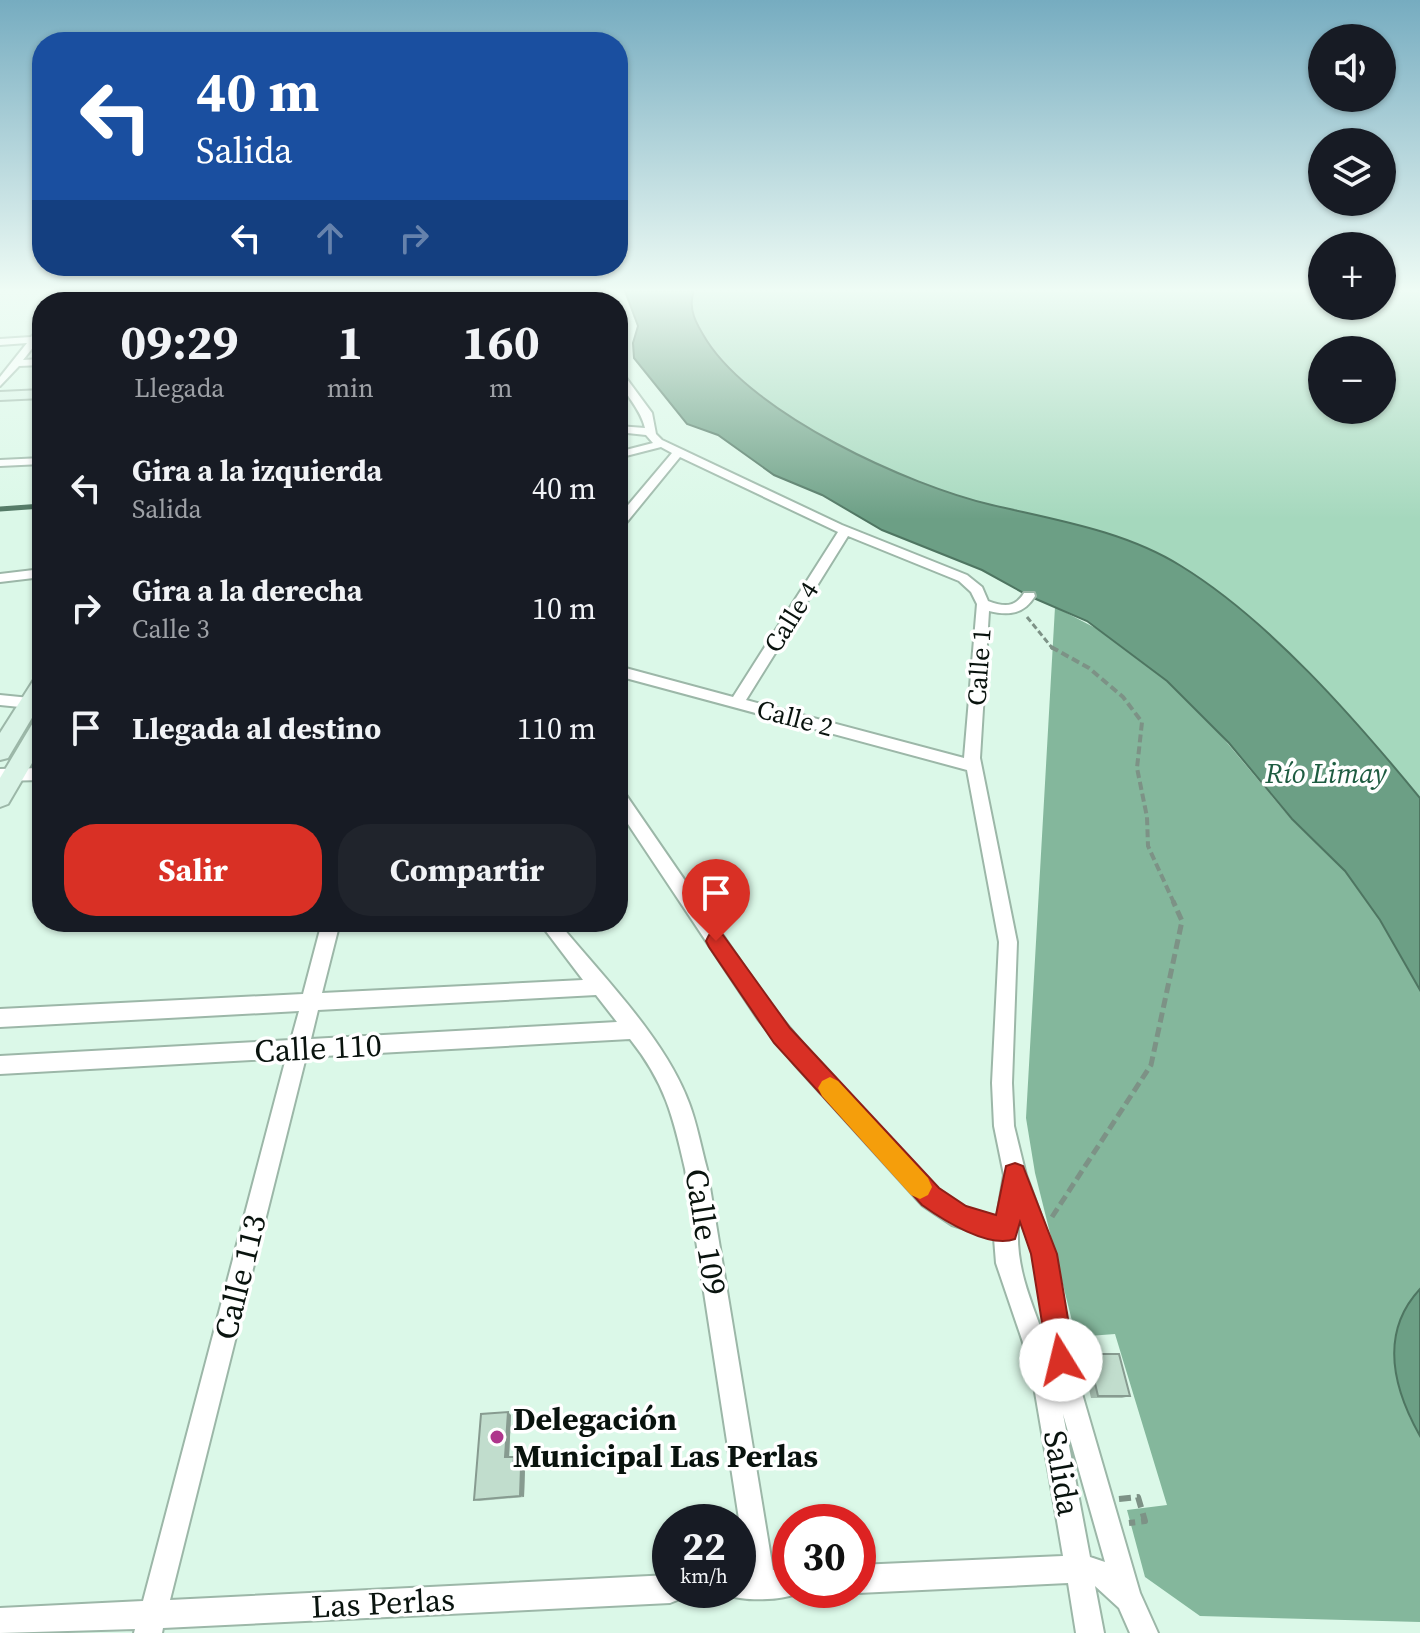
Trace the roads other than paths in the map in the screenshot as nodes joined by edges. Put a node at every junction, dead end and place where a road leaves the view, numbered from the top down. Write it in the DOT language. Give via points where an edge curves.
graph roads {
  1 [pos="13,367"];
  2 [pos="0,383"];
  3 [pos="628,387"];
  4 [pos="32,394"];
  5 [pos="0,396"];
  6 [pos="628,431"];
  7 [pos="656,438"];
  8 [pos="628,451"];
  9 [pos="678,452"];
  10 [pos="32,461"];
  11 [pos="0,463"];
  12 [pos="628,513"];
  13 [pos="845,531"];
  14 [pos="32,574"];
  15 [pos="0,578"];
  16 [pos="1025,602"];
  17 [pos="983,604"];
  18 [pos="628,674"];
  19 [pos="0,700"];
  20 [pos="32,700"];
  21 [pos="30,703"];
  22 [pos="737,703"];
  23 [pos="32,741"];
  24 [pos="0,752"];
  25 [pos="972,766"];
  26 [pos="32,774"];
  27 [pos="7,775"];
  28 [pos="0,798"];
  29 [pos="628,811"];
  30 [pos="328,932"];
  31 [pos="556,932"];
  32 [pos="600,987"];
  33 [pos="311,1002"];
  34 [pos="0,1018"];
  35 [pos="635,1030"];
  36 [pos="298,1049"];
  37 [pos="0,1065"];
  38 [pos="1015,1175"];
  39 [pos="1006,1230"];
  40 [pos="739,1504"];
  41 [pos="1079,1569"];
  42 [pos="876,1578"];
  43 [pos="652,1590"];
  44 [pos="1128,1597"];
  45 [pos="0,1622"];
  46 [pos="151,1624"];
  47 [pos="1090,1633"];
  48 [pos="1144,1633"];
  1 -- 2 [label="street"];
  3 -- 7 [label="street" via="647,413"];
  4 -- 5 [label="street"];
  6 -- 7 [label="street, Calle 1"];
  7 -- 8 [label="street"];
  7 -- 9 [label="street, Calle 1"];
  9 -- 12 [label="street"];
  9 -- 13 [label="street, Calle 1"];
  10 -- 11 [label="street"];
  13 -- 17 [label="street, Calle 1" via="963,578"];
  13 -- 22 [label="street, Calle 4"];
  14 -- 15 [label="street"];
  16 -- 17 [label="street" via="1006,611"];
  17 -- 25 [label="street, Calle 1"];
  18 -- 22 [label="street, Calle 2"];
  19 -- 21 [label="street"];
  20 -- 21 [label="street"];
  21 -- 24 [label="street"];
  22 -- 25 [label="street, Calle 2"];
  23 -- 27 [label="street"];
  25 -- 38 [label="street, Calle 1" via="1008,942 1002,1083 1004,1126"];
  26 -- 27 [label="street"];
  27 -- 28 [label="street"];
  29 -- 39 [label="street" via="765,1013 803,1059 930,1197 960,1217"];
  30 -- 33 [label="street, Calle 113"];
  31 -- 32 [label="street, Calle 109"];
  32 -- 33 [label="street, Calle 110"];
  32 -- 35 [label="street, Calle 109"];
  33 -- 34 [label="street, Calle 110"];
  33 -- 36 [label="street, Calle 113"];
  35 -- 36 [label="street, Calle 110"];
  35 -- 40 [label="street, Calle 109" via="673,1087 692,1146"];
  36 -- 37 [label="street, Calle 110"];
  36 -- 46 [label="street, Calle 113"];
  38 -- 39 [label="street, Salida"];
  38 -- 44 [label="street" via="1040,1241 1067,1386"];
  39 -- 41 [label="street, Salida" via="1010,1275 1042,1363"];
  41 -- 42 [label="street"];
  41 -- 44 [label="street" via="1099,1571"];
  41 -- 47 [label="street, Salida"];
  43 -- 46 [label="street, Las Perlas"];
  44 -- 48 [label="street"];
  45 -- 46 [label="street, Las Perlas"];
}
